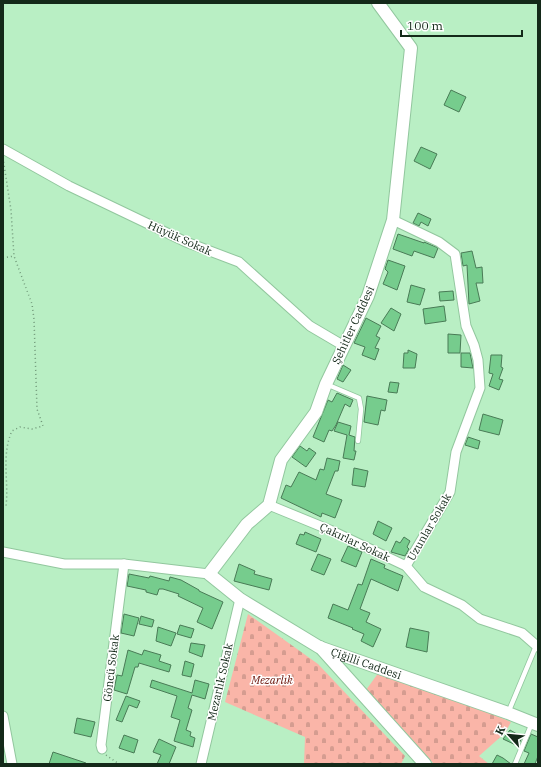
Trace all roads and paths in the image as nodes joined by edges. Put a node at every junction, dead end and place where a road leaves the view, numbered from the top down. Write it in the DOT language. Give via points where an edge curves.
graph roads {
  1 [pos="378,3"];
  2 [pos="3,150"];
  3 [pos="3,156"];
  4 [pos="393,220"];
  5 [pos="14,256"];
  6 [pos="3,258"];
  7 [pos="344,346"];
  8 [pos="326,384"];
  9 [pos="358,441"];
  10 [pos="269,505"];
  11 [pos="6,506"];
  12 [pos="3,552"];
  13 [pos="124,564"];
  14 [pos="406,566"];
  15 [pos="209,574"];
  16 [pos="240,599"];
  17 [pos="319,646"];
  18 [pos="537,647"];
  19 [pos="508,713"];
  20 [pos="3,716"];
  21 [pos="535,724"];
  22 [pos="102,750"];
  23 [pos="12,764"];
  24 [pos="119,764"];
  25 [pos="201,764"];
  26 [pos="425,764"];
  27 [pos="515,764"];
  1 -- 4 [label="street, Şehitler Caddesi" via="411,48"];
  2 -- 7 [label="street, Hüyük Sokak" via="69,186 186,242 239,262 310,326"];
  3 -- 5 [label="path" via="12,210"];
  4 -- 7 [label="street, Şehitler Caddesi" via="368,296"];
  4 -- 14 [label="street, Uzunlar Sokak" via="442,244 455,254 466,326 476,352 481,379 479,394 456,452 450,492"];
  5 -- 6 [label="path"];
  5 -- 11 [label="path" via="32,304 37,409 43,426 32,429 20,427 12,431 8,440 5,477 8,492"];
  7 -- 8 [label="street, Şehitler Caddesi"];
  8 -- 9 [label="lane" via="359,398 361,409"];
  8 -- 10 [label="street, Şehitler Caddesi" via="316,412 281,460"];
  10 -- 14 [label="street, Çakırlar Sokak"];
  10 -- 15 [label="street" via="247,524"];
  12 -- 13 [label="street" via="64,564"];
  13 -- 15 [label="street"];
  13 -- 22 [label="street, Göncü Sokak"];
  14 -- 18 [label="street, Çakırlar Sokak" via="424,587 462,605 480,619 522,633"];
  15 -- 16 [label="street, Çiğilli Caddesi"];
  16 -- 17 [label="street, Çiğilli Caddesi"];
  16 -- 25 [label="street, Mezarlık Sokak"];
  17 -- 19 [label="street, Çiğilli Caddesi"];
  17 -- 26 [label="street"];
  18 -- 19 [label="lane"];
  19 -- 21 [label="street, Çiğilli Caddesi"];
  20 -- 23 [label="street"];
  21 -- 27 [label="lane"];
  22 -- 24 [label="path"];
}
